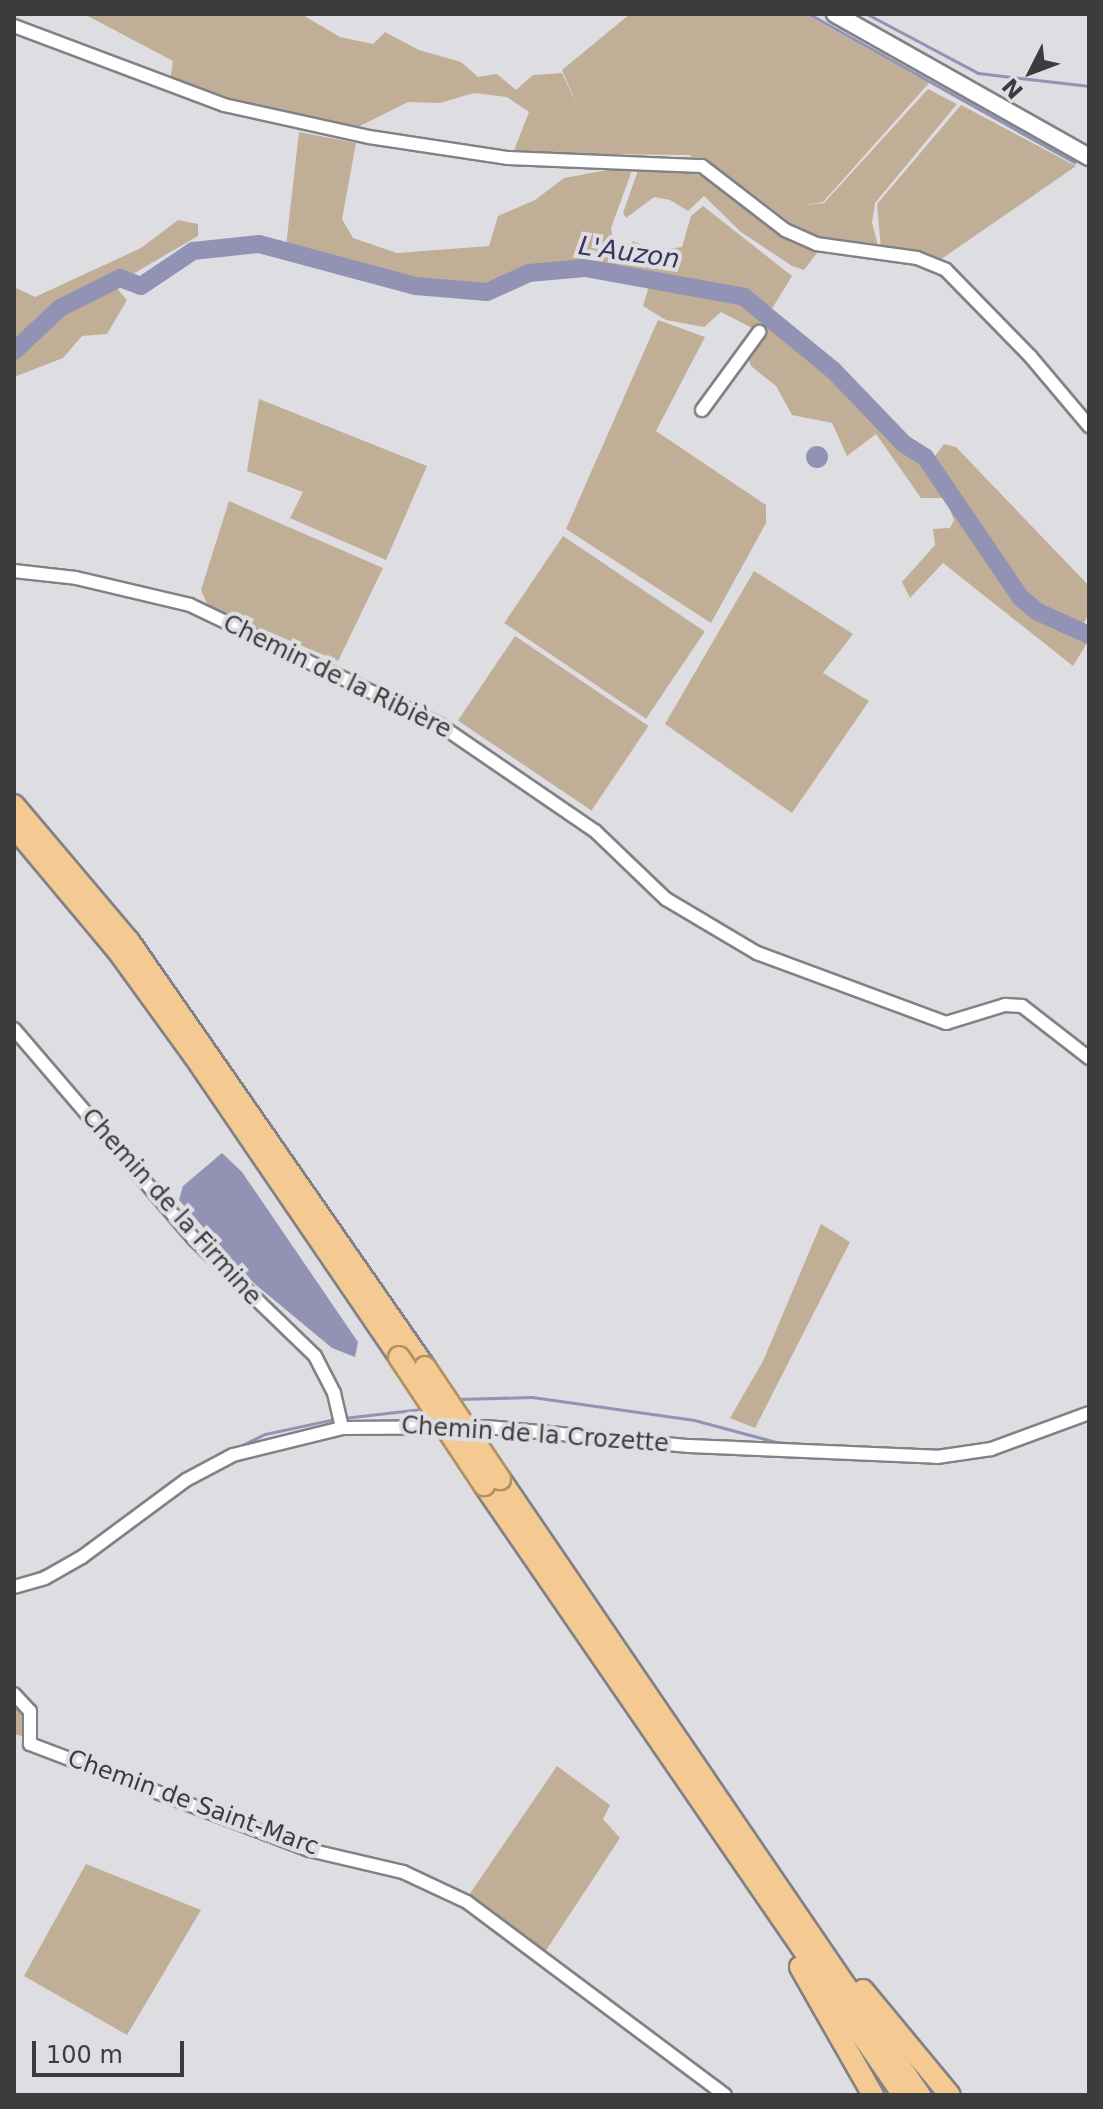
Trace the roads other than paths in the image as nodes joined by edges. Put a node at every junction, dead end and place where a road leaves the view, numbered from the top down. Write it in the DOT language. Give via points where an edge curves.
graph roads {
  1 [pos="835,14"];
  2 [pos="14,26"];
  3 [pos="1089,157"];
  4 [pos="759,332"];
  5 [pos="702,410"];
  6 [pos="1089,426"];
  7 [pos="14,571"];
  8 [pos="14,805"];
  9 [pos="14,827"];
  10 [pos="14,1029"];
  11 [pos="1089,1058"];
  12 [pos="1089,1413"];
  13 [pos="342,1428"];
  14 [pos="492,1482"];
  15 [pos="14,1587"];
  16 [pos="14,1694"];
  17 [pos="746,1853"];
  18 [pos="725,2095"];
  19 [pos="873,2095"];
  20 [pos="903,2095"];
  21 [pos="920,2095"];
  22 [pos="950,2095"];
  1 -- 3 [label="main road"];
  2 -- 6 [label="street" via="224,105 369,137 508,158 702,166 785,230 816,244 917,258 946,270 1039,365"];
  4 -- 5 [label="street"];
  7 -- 11 [label="street, Chemin de la Ribière" via="76,578 190,605 440,725 595,831 666,899 757,953 946,1023 1005,1005 1022,1006"];
  8 -- 14 [label="highway, bridge" via="129,941 425,1367"];
  9 -- 14 [label="highway, bridge" via="117,950"];
  10 -- 13 [label="street, Chemin de la Firmine" via="212,1258 315,1356 334,1393"];
  12 -- 13 [label="street, Chemin de la Crozette" via="991,1449 937,1457 689,1446 487,1427"];
  13 -- 15 [label="street, Chemin de la Crozette" via="233,1455 186,1480 82,1557 45,1578"];
  14 -- 17 [label="highway"];
  16 -- 18 [label="street, Chemin de Saint-Marc" via="30,1711 30,1744 309,1850 403,1872 467,1902"];
  17 -- 19 [label="highway"];
  17 -- 20 [label="highway"];
  17 -- 21 [label="highway"];
  17 -- 22 [label="highway"];
}
